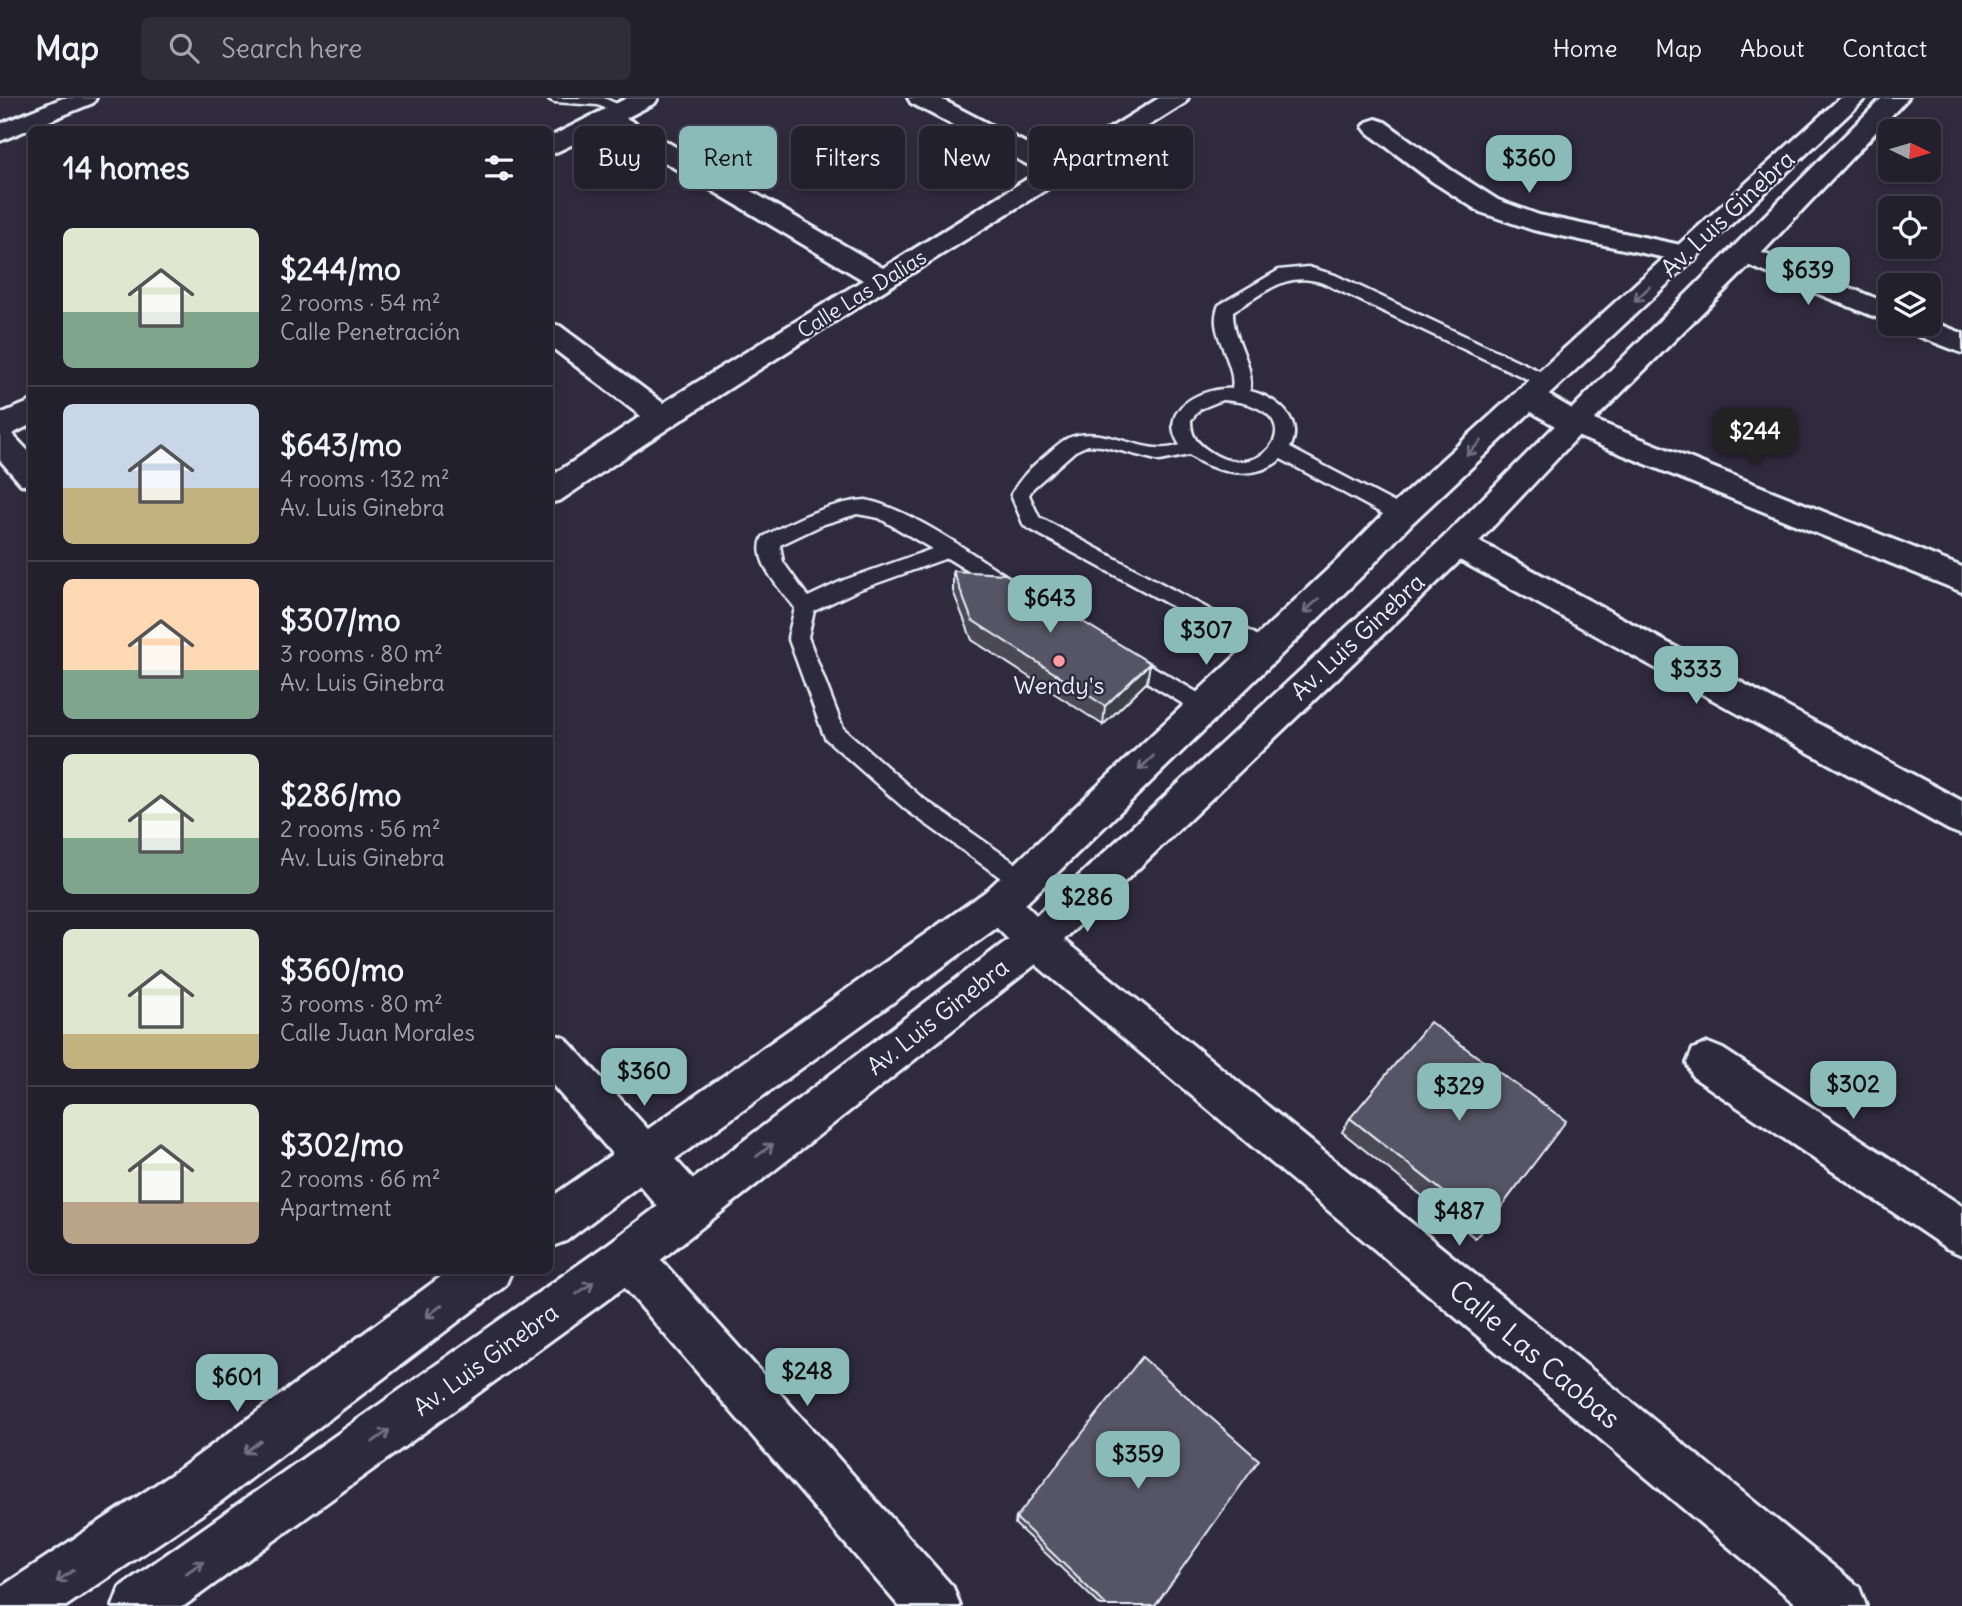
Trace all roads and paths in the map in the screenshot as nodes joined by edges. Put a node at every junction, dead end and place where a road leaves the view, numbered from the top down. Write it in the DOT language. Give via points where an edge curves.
graph roads {
  1 [pos="84,98"];
  2 [pos="554,98"];
  3 [pos="646,98"];
  4 [pos="920,98"];
  5 [pos="1176,98"];
  6 [pos="1854,98"];
  7 [pos="1896,98"];
  8 [pos="615,114"];
  9 [pos="1132,126"];
  10 [pos="1376,127"];
  11 [pos="0,134"];
  12 [pos="553,145"];
  13 [pos="1029,155"];
  14 [pos="1031,189"];
  15 [pos="1685,254"];
  16 [pos="1745,254"];
  17 [pos="884,280"];
  18 [pos="1878,309"];
  19 [pos="553,334"];
  20 [pos="1941,335"];
  21 [pos="1962,344"];
  22 [pos="1537,389"];
  23 [pos="1240,395"];
  24 [pos="28,413"];
  25 [pos="662,417"];
  26 [pos="1573,423"];
  27 [pos="0,427"];
  28 [pos="0,440"];
  29 [pos="1189,448"];
  30 [pos="1280,451"];
  31 [pos="28,472"];
  32 [pos="553,490"];
  33 [pos="1401,515"];
  34 [pos="1457,544"];
  35 [pos="949,550"];
  36 [pos="1962,580"];
  37 [pos="1030,600"];
  38 [pos="805,607"];
  39 [pos="1100,643"];
  40 [pos="1266,649"];
  41 [pos="1205,707"];
  42 [pos="1962,819"];
  43 [pos="1011,893"];
  44 [pos="1036,941"];
  45 [pos="553,1055"];
  46 [pos="1708,1063"];
  47 [pos="644,1155"];
  48 [pos="689,1208"];
  49 [pos="553,1223"];
  50 [pos="1962,1232"];
  51 [pos="628,1257"];
  52 [pos="484,1274"];
  53 [pos="20,1606"];
  54 [pos="139,1606"];
  55 [pos="934,1606"];
  56 [pos="1840,1606"];
  1 -- 11 [label="street"];
  2 -- 8 [label="lane" via="599,101"];
  3 -- 8 [label="street"];
  4 -- 13 [label="street"];
  5 -- 9 [label="street, Calle Las Dalias"];
  6 -- 15 [label="street, Av. Luis Ginebra"];
  7 -- 16 [label="street, Av. Luis Ginebra"];
  8 -- 12 [label="street"];
  8 -- 17 [label="street"];
  10 -- 15 [label="street" via="1489,206 1534,222"];
  14 -- 17 [label="street, Calle Las Dalias"];
  15 -- 22 [label="street, Av. Luis Ginebra, one-way"];
  16 -- 18 [label="street"];
  16 -- 26 [label="street, Av. Luis Ginebra"];
  17 -- 25 [label="street, Calle Las Dalias"];
  19 -- 25 [label="street"];
  20 -- 21 [label="street"];
  22 -- 23 [label="lane" via="1341,284 1308,272 1285,274 1225,309 1223,322 1245,383"];
  22 -- 26 [label="street"];
  22 -- 33 [label="street, Av. Luis Ginebra, one-way"];
  23 -- 29 [label="lane" via="1220,394 1187,408 1179,421"];
  23 -- 30 [label="lane" via="1260,400 1276,411 1287,438"];
  24 -- 27 [label="street"];
  25 -- 32 [label="street, Calle Las Dalias"];
  26 -- 34 [label="street, Av. Luis Ginebra"];
  26 -- 36 [label="street"];
  28 -- 31 [label="street"];
  29 -- 30 [label="lane" via="1216,462 1247,466"];
  29 -- 40 [label="lane" via="1177,456 1160,456 1095,439 1074,443 1028,478 1020,495 1031,521"];
  30 -- 33 [label="lane"];
  33 -- 40 [label="street, Av. Luis Ginebra, one-way"];
  34 -- 42 [label="street"];
  34 -- 44 [label="street, Av. Luis Ginebra"];
  35 -- 37 [label="lane"];
  35 -- 38 [label="lane" via="850,585"];
  35 -- 38 [label="lane" via="895,518 866,507 792,529 770,542 773,563"];
  38 -- 43 [label="lane" via="798,637 835,733"];
  39 -- 41 [label="lane"];
  40 -- 41 [label="street, Av. Luis Ginebra"];
  41 -- 43 [label="street, Av. Luis Ginebra, one-way"];
  43 -- 44 [label="street, Calle Las Caobas"];
  43 -- 47 [label="street, Av. Luis Ginebra"];
  48 -- 44 [label="street, Av. Luis Ginebra, one-way"];
  44 -- 56 [label="street, Calle Las Caobas"];
  45 -- 47 [label="street"];
  46 -- 50 [label="street"];
  47 -- 48 [label="street"];
  47 -- 49 [label="street, Av. Luis Ginebra"];
  48 -- 51 [label="street, Av. Luis Ginebra"];
  54 -- 51 [label="street, Av. Luis Ginebra, one-way"];
  51 -- 55 [label="street"];
  52 -- 53 [label="street, one-way" via="202,1484"];
}
